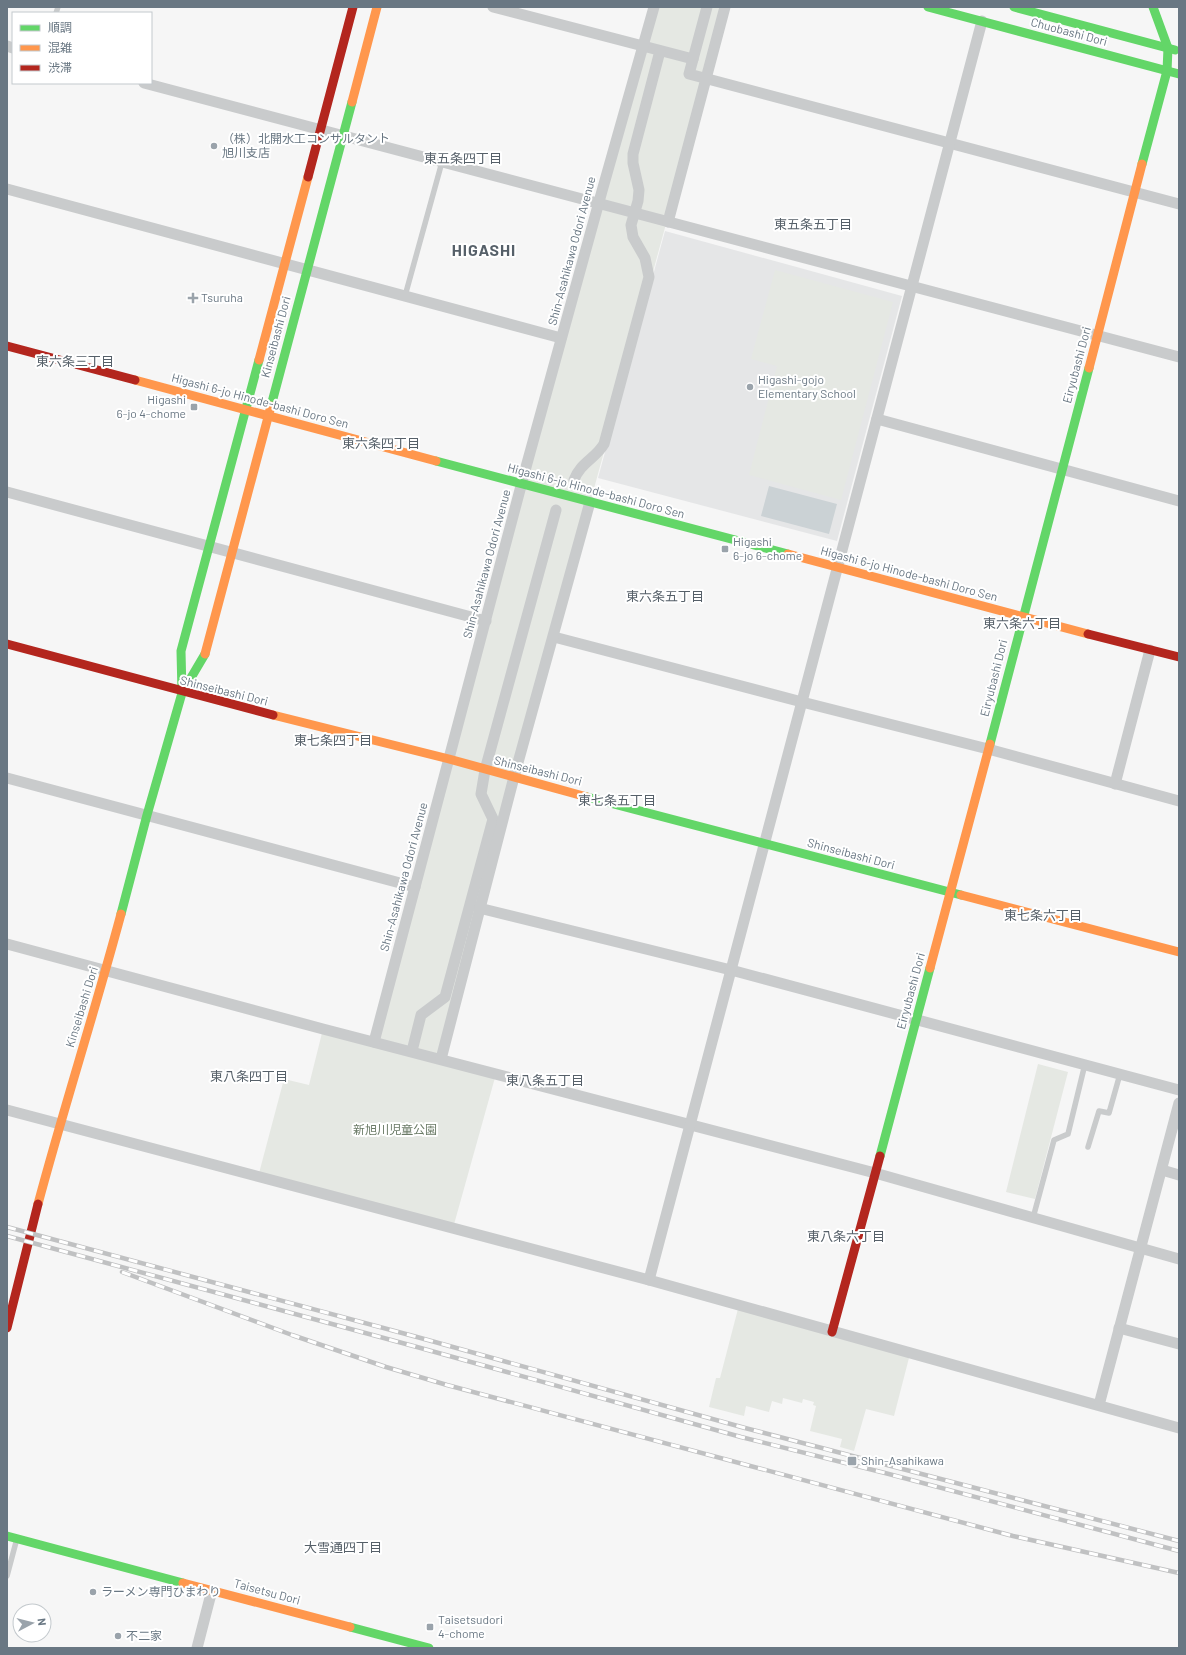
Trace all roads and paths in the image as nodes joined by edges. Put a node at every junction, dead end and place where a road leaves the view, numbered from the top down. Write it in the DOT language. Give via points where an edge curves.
graph roads {
  1 [pos="353,7"];
  2 [pos="377,7"];
  3 [pos="493,7"];
  4 [pos="654,7"];
  5 [pos="706,7"];
  6 [pos="725,7"];
  7 [pos="928,7"];
  8 [pos="1014,7"];
  9 [pos="1153,7"];
  10 [pos="982,21"];
  11 [pos="644,47"];
  12 [pos="1168,48"];
  13 [pos="660,51"];
  14 [pos="1179,51"];
  15 [pos="1179,54"];
  16 [pos="693,59"];
  17 [pos="1167,71"];
  18 [pos="1179,74"];
  19 [pos="706,79"];
  20 [pos="148,84"];
  21 [pos="320,130"];
  22 [pos="342,136"];
  23 [pos="950,142"];
  24 [pos="442,162"];
  25 [pos="7,189"];
  26 [pos="1135,192"];
  27 [pos="598,204"];
  28 [pos="1179,204"];
  29 [pos="634,213"];
  30 [pos="668,222"];
  31 [pos="285,263"];
  32 [pos="307,269"];
  33 [pos="911,287"];
  34 [pos="405,296"];
  35 [pos="1097,336"];
  36 [pos="561,338"];
  37 [pos="7,346"];
  38 [pos="1179,357"];
  39 [pos="245,410"];
  40 [pos="268,416"];
  41 [pos="877,420"];
  42 [pos="1062,469"];
  43 [pos="574,480"];
  44 [pos="522,484"];
  45 [pos="7,492"];
  46 [pos="1179,501"];
  47 [pos="590,502"];
  48 [pos="556,510"];
  49 [pos="209,546"];
  50 [pos="231,552"];
  51 [pos="839,567"];
  52 [pos="1022,617"];
  53 [pos="486,621"];
  54 [pos="554,637"];
  55 [pos="7,644"];
  56 [pos="1150,650"];
  57 [pos="1179,658"];
  58 [pos="182,692"];
  59 [pos="802,702"];
  60 [pos="988,749"];
  61 [pos="449,759"];
  62 [pos="485,770"];
  63 [pos="514,777"];
  64 [pos="7,778"];
  65 [pos="1115,784"];
  66 [pos="1179,802"];
  67 [pos="147,815"];
  68 [pos="765,843"];
  69 [pos="415,887"];
  70 [pos="951,892"];
  71 [pos="479,908"];
  72 [pos="7,944"];
  73 [pos="1179,952"];
  74 [pos="732,970"];
  75 [pos="106,971"];
  76 [pos="916,1019"];
  77 [pos="374,1042"];
  78 [pos="412,1051"];
  79 [pos="441,1059"];
  80 [pos="1085,1064"];
  81 [pos="1120,1074"];
  82 [pos="1179,1090"];
  83 [pos="1179,1103"];
  84 [pos="7,1110"];
  85 [pos="59,1124"];
  86 [pos="690,1125"];
  87 [pos="1088,1147"];
  88 [pos="1162,1170"];
  89 [pos="875,1173"];
  90 [pos="1179,1175"];
  91 [pos="1033,1218"];
  92 [pos="1140,1248"];
  93 [pos="1179,1259"];
  94 [pos="649,1280"];
  95 [pos="7,1328"];
  96 [pos="1120,1328"];
  97 [pos="832,1332"];
  98 [pos="1179,1344"];
  99 [pos="1099,1405"];
  100 [pos="1179,1428"];
  101 [pos="7,1536"];
  102 [pos="17,1538"];
  103 [pos="7,1576"];
  104 [pos="212,1590"];
  105 [pos="197,1648"];
  106 [pos="429,1648"];
  1 -- 21 [label="main road, Kinseibashi Dori"];
  2 -- 22 [label="main road, Kinseibashi Dori"];
  3 -- 11 [label="street"];
  4 -- 11 [label="street, Shin-Asahikawa Odori Avenue"];
  5 -- 16 [label="street"];
  6 -- 19 [label="street"];
  7 -- 10 [label="main road, Chuobashi Dori"];
  8 -- 12 [label="main road, Chuobashi Dori"];
  9 -- 12 [label="main road, Eiryubashi Dori"];
  10 -- 17 [label="main road, Chuobashi Dori"];
  10 -- 23 [label="street"];
  11 -- 13 [label="street"];
  11 -- 27 [label="street, Shin-Asahikawa Odori Avenue"];
  12 -- 14 [label="main road, Chuobashi Dori"];
  12 -- 17 [label="main road, Eiryubashi Dori"];
  13 -- 16 [label="street"];
  13 -- 29 [label="street" via="633,154 639,190"];
  15 -- 17 [label="street"];
  16 -- 19 [label="street" via="689,74"];
  17 -- 18 [label="main road, Chuobashi Dori"];
  17 -- 26 [label="main road, Eiryubashi Dori"];
  19 -- 23 [label="street"];
  19 -- 30 [label="street"];
  20 -- 21 [label="street"];
  21 -- 22 [label="street"];
  21 -- 31 [label="main road, Kinseibashi Dori"];
  22 -- 24 [label="street"];
  22 -- 32 [label="main road, Kinseibashi Dori"];
  23 -- 26 [label="street"];
  23 -- 33 [label="street"];
  24 -- 27 [label="street"];
  24 -- 34 [label="lane"];
  25 -- 31 [label="street"];
  26 -- 28 [label="street"];
  26 -- 35 [label="main road, Eiryubashi Dori"];
  27 -- 29 [label="street"];
  27 -- 36 [label="street, Shin-Asahikawa Odori Avenue"];
  29 -- 30 [label="street"];
  29 -- 43 [label="street" via="631,225 633,237 645,258 649,277 604,444 599,453 577,471"];
  30 -- 33 [label="street"];
  31 -- 32 [label="street"];
  31 -- 39 [label="main road, Kinseibashi Dori"];
  32 -- 34 [label="street"];
  32 -- 40 [label="main road, Kinseibashi Dori"];
  33 -- 35 [label="street"];
  33 -- 41 [label="street"];
  34 -- 36 [label="street"];
  35 -- 38 [label="street"];
  35 -- 42 [label="main road, Eiryubashi Dori"];
  36 -- 44 [label="street, Shin-Asahikawa Odori Avenue"];
  37 -- 39 [label="main road, Higashi 6-jo Hinode-bashi Doro Sen"];
  39 -- 40 [label="main road, Higashi 6-jo Hinode-bashi Doro Sen"];
  39 -- 49 [label="main road, Kinseibashi Dori"];
  40 -- 44 [label="main road, Higashi 6-jo Hinode-bashi Doro Sen"];
  40 -- 50 [label="main road, Kinseibashi Dori"];
  41 -- 42 [label="street"];
  41 -- 51 [label="street"];
  42 -- 46 [label="street"];
  42 -- 52 [label="main road, Eiryubashi Dori"];
  44 -- 47 [label="main road, Higashi 6-jo Hinode-bashi Doro Sen"];
  44 -- 53 [label="street, Shin-Asahikawa Odori Avenue"];
  45 -- 49 [label="street"];
  47 -- 51 [label="main road, Higashi 6-jo Hinode-bashi Doro Sen"];
  47 -- 54 [label="street"];
  48 -- 62 [label="street"];
  49 -- 50 [label="street"];
  49 -- 58 [label="main road, Kinseibashi Dori" via="181,651"];
  50 -- 53 [label="street"];
  50 -- 58 [label="main road, Kinseibashi Dori" via="204,656"];
  51 -- 52 [label="main road, Higashi 6-jo Hinode-bashi Doro Sen"];
  51 -- 59 [label="street"];
  52 -- 56 [label="main road, Higashi 6-jo Hinode-bashi Doro Sen"];
  52 -- 60 [label="main road, Eiryubashi Dori"];
  53 -- 61 [label="street, Shin-Asahikawa Odori Avenue"];
  54 -- 59 [label="street"];
  54 -- 63 [label="street"];
  55 -- 58 [label="main road, Shinseibashi Dori"];
  56 -- 57 [label="main road, Higashi 6-jo Hinode-bashi Doro Sen"];
  56 -- 65 [label="street"];
  58 -- 61 [label="main road, Shinseibashi Dori"];
  58 -- 67 [label="main road, Kinseibashi Dori"];
  59 -- 60 [label="street"];
  59 -- 68 [label="street"];
  60 -- 65 [label="street"];
  60 -- 70 [label="main road, Eiryubashi Dori"];
  61 -- 62 [label="main road, Shinseibashi Dori"];
  61 -- 69 [label="street, Shin-Asahikawa Odori Avenue"];
  62 -- 63 [label="main road, Shinseibashi Dori"];
  62 -- 78 [label="street" via="481,794 493,819 446,997 421,1015"];
  63 -- 68 [label="main road, Shinseibashi Dori"];
  63 -- 71 [label="street"];
  64 -- 67 [label="street"];
  65 -- 66 [label="street"];
  67 -- 69 [label="street"];
  67 -- 75 [label="main road, Kinseibashi Dori"];
  68 -- 70 [label="main road, Shinseibashi Dori"];
  68 -- 74 [label="street"];
  69 -- 77 [label="street, Shin-Asahikawa Odori Avenue"];
  70 -- 73 [label="main road, Shinseibashi Dori"];
  70 -- 76 [label="main road, Eiryubashi Dori"];
  71 -- 74 [label="street"];
  71 -- 79 [label="street"];
  72 -- 75 [label="street"];
  74 -- 76 [label="street"];
  74 -- 86 [label="street"];
  75 -- 77 [label="street"];
  75 -- 85 [label="main road, Kinseibashi Dori"];
  76 -- 80 [label="street"];
  76 -- 89 [label="main road, Eiryubashi Dori"];
  77 -- 78 [label="street"];
  78 -- 79 [label="street"];
  79 -- 86 [label="street"];
  80 -- 81 [label="street"];
  80 -- 91 [label="lane" via="1068,1134 1054,1140"];
  81 -- 82 [label="street"];
  81 -- 87 [label="lane" via="1109,1113 1099,1111"];
  83 -- 88 [label="street"];
  84 -- 85 [label="street"];
  85 -- 94 [label="street"];
  85 -- 95 [label="main road, Kinseibashi Dori"];
  86 -- 89 [label="street"];
  86 -- 94 [label="street"];
  88 -- 90 [label="street"];
  88 -- 92 [label="street"];
  89 -- 91 [label="street"];
  89 -- 97 [label="main road, Eiryubashi Dori"];
  91 -- 92 [label="street"];
  92 -- 93 [label="street"];
  92 -- 96 [label="street"];
  94 -- 97 [label="street"];
  96 -- 98 [label="street"];
  96 -- 99 [label="street"];
  97 -- 99 [label="street"];
  99 -- 100 [label="street"];
  101 -- 102 [label="main road, Taisetsu Dori"];
  102 -- 103 [label="lane"];
  102 -- 104 [label="main road, Taisetsu Dori"];
  104 -- 105 [label="street"];
  104 -- 106 [label="main road, Taisetsu Dori"];
}
